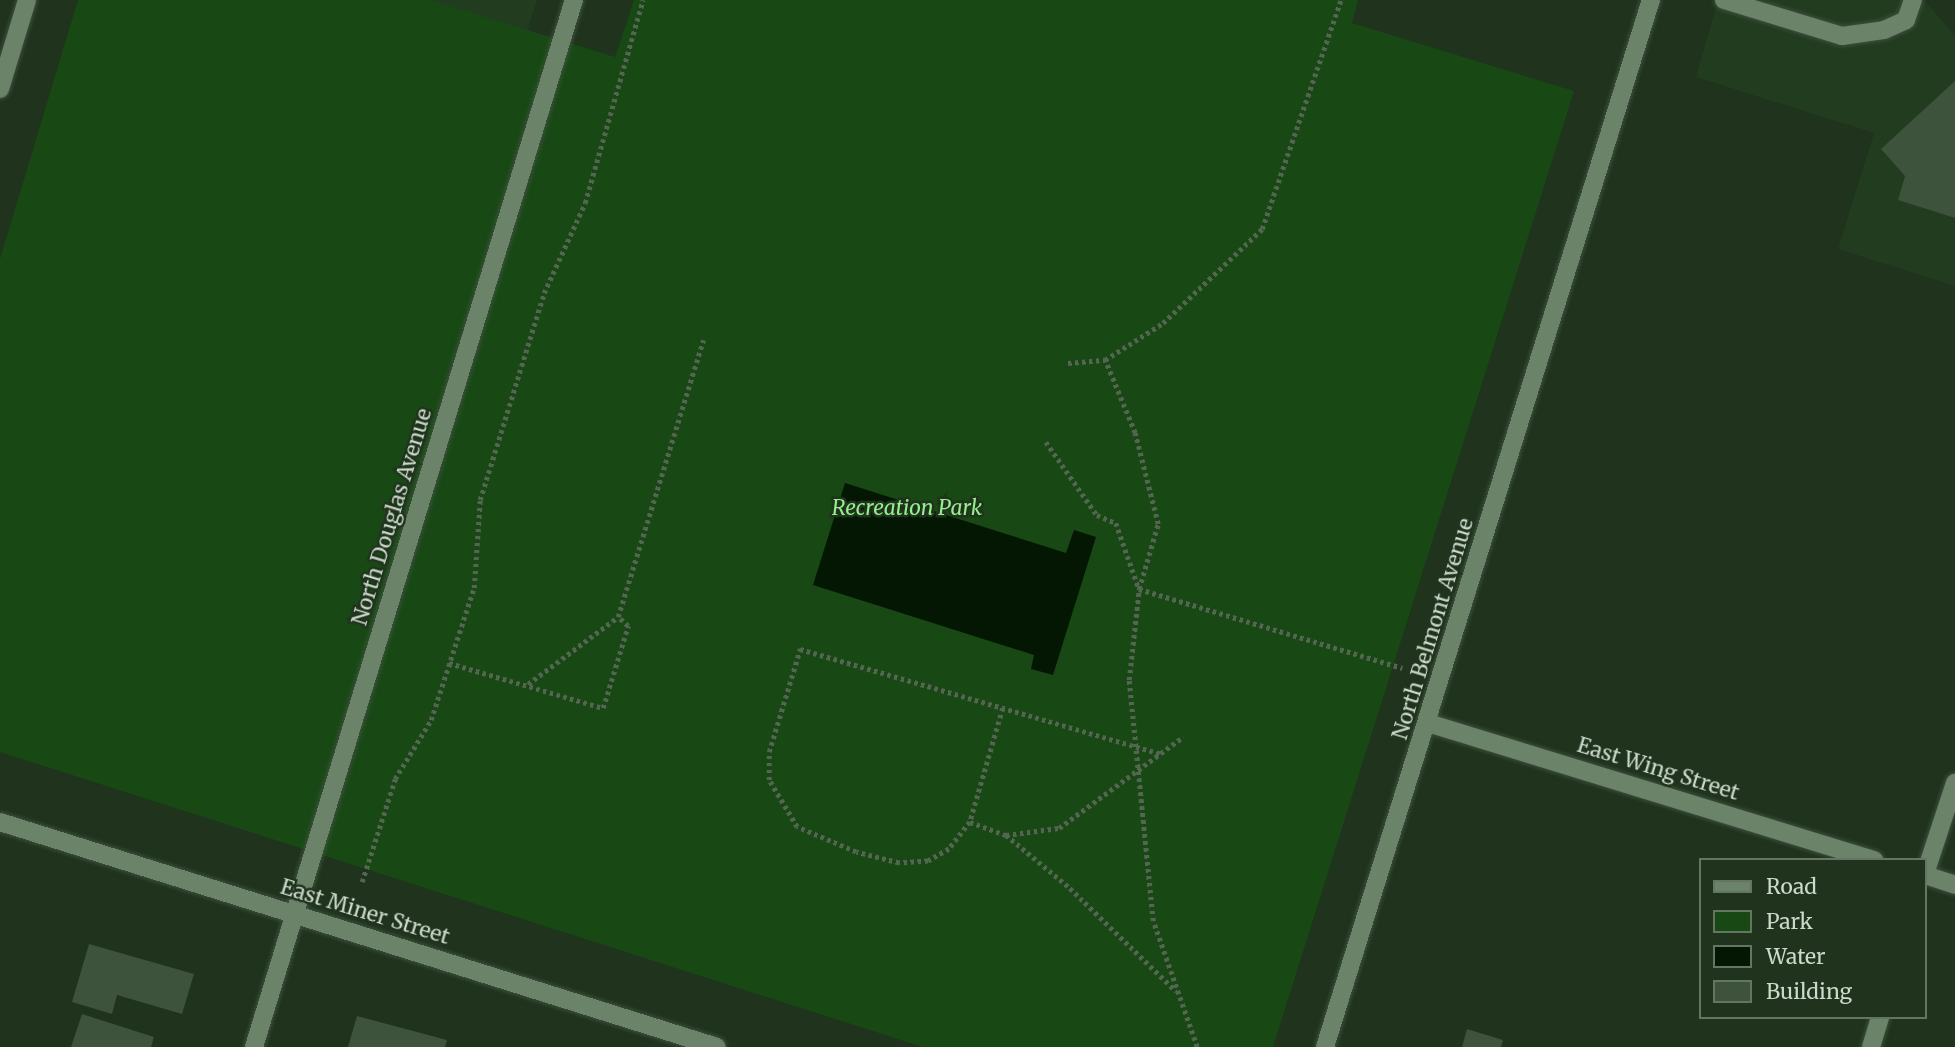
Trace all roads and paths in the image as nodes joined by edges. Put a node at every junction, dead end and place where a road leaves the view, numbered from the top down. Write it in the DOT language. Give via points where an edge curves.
graph roads {
  1 [pos="27,0"];
  2 [pos="574,0"];
  3 [pos="643,0"];
  4 [pos="1341,0"];
  5 [pos="1651,0"];
  6 [pos="1724,0"];
  7 [pos="1913,0"];
  8 [pos="0,24"];
  9 [pos="18,30"];
  10 [pos="0,89"];
  11 [pos="704,340"];
  12 [pos="1105,360"];
  13 [pos="1068,363"];
  14 [pos="1046,442"];
  15 [pos="1139,589"];
  16 [pos="618,617"];
  17 [pos="449,663"];
  18 [pos="1402,668"];
  19 [pos="528,684"];
  20 [pos="1003,708"];
  21 [pos="1428,723"];
  22 [pos="1183,737"];
  23 [pos="1134,746"];
  24 [pos="1162,754"];
  25 [pos="1136,774"];
  26 [pos="1955,783"];
  27 [pos="0,822"];
  28 [pos="970,822"];
  29 [pos="1006,835"];
  30 [pos="1867,858"];
  31 [pos="1927,869"];
  32 [pos="1927,876"];
  33 [pos="362,883"];
  34 [pos="1955,885"];
  35 [pos="295,914"];
  36 [pos="1177,991"];
  37 [pos="1879,1019"];
  38 [pos="254,1047"];
  39 [pos="717,1047"];
  40 [pos="1197,1047"];
  41 [pos="1325,1047"];
  42 [pos="1871,1047"];
  1 -- 9 [label="street"];
  2 -- 35 [label="street, North Douglas Avenue"];
  3 -- 17 [label="path" via="585,203 544,293 480,500 474,588"];
  4 -- 12 [label="path" via="1262,229 1163,323"];
  5 -- 21 [label="street, North Belmont Avenue"];
  6 -- 7 [label="street" via="1842,36 1884,30 1906,20"];
  8 -- 9 [label="street"];
  9 -- 10 [label="street"];
  11 -- 16 [label="path"];
  12 -- 13 [label="path"];
  12 -- 15 [label="path" via="1135,433 1158,524"];
  14 -- 15 [label="path" via="1097,515 1116,523"];
  15 -- 18 [label="path"];
  15 -- 23 [label="path" via="1129,680"];
  16 -- 19 [label="path"];
  16 -- 19 [label="path" via="628,626 603,708"];
  17 -- 19 [label="path"];
  17 -- 33 [label="path" via="431,720 395,779"];
  20 -- 23 [label="path"];
  20 -- 28 [label="path"];
  20 -- 28 [label="path" via="800,649 769,752 769,780 797,827 856,852 899,863 928,861 949,849"];
  21 -- 30 [label="street, East Wing Street"];
  21 -- 41 [label="street, North Belmont Avenue"];
  22 -- 24 [label="path"];
  23 -- 24 [label="path"];
  23 -- 25 [label="path"];
  24 -- 25 [label="path"];
  25 -- 29 [label="path" via="1059,828"];
  25 -- 36 [label="path" via="1153,921"];
  26 -- 31 [label="street"];
  27 -- 35 [label="street, East Miner Street"];
  28 -- 29 [label="path"];
  29 -- 36 [label="path" via="1070,888"];
  32 -- 34 [label="street"];
  35 -- 38 [label="street, North Douglas Avenue"];
  35 -- 39 [label="street, East Miner Street"];
  36 -- 40 [label="path"];
  37 -- 42 [label="street"];
}
